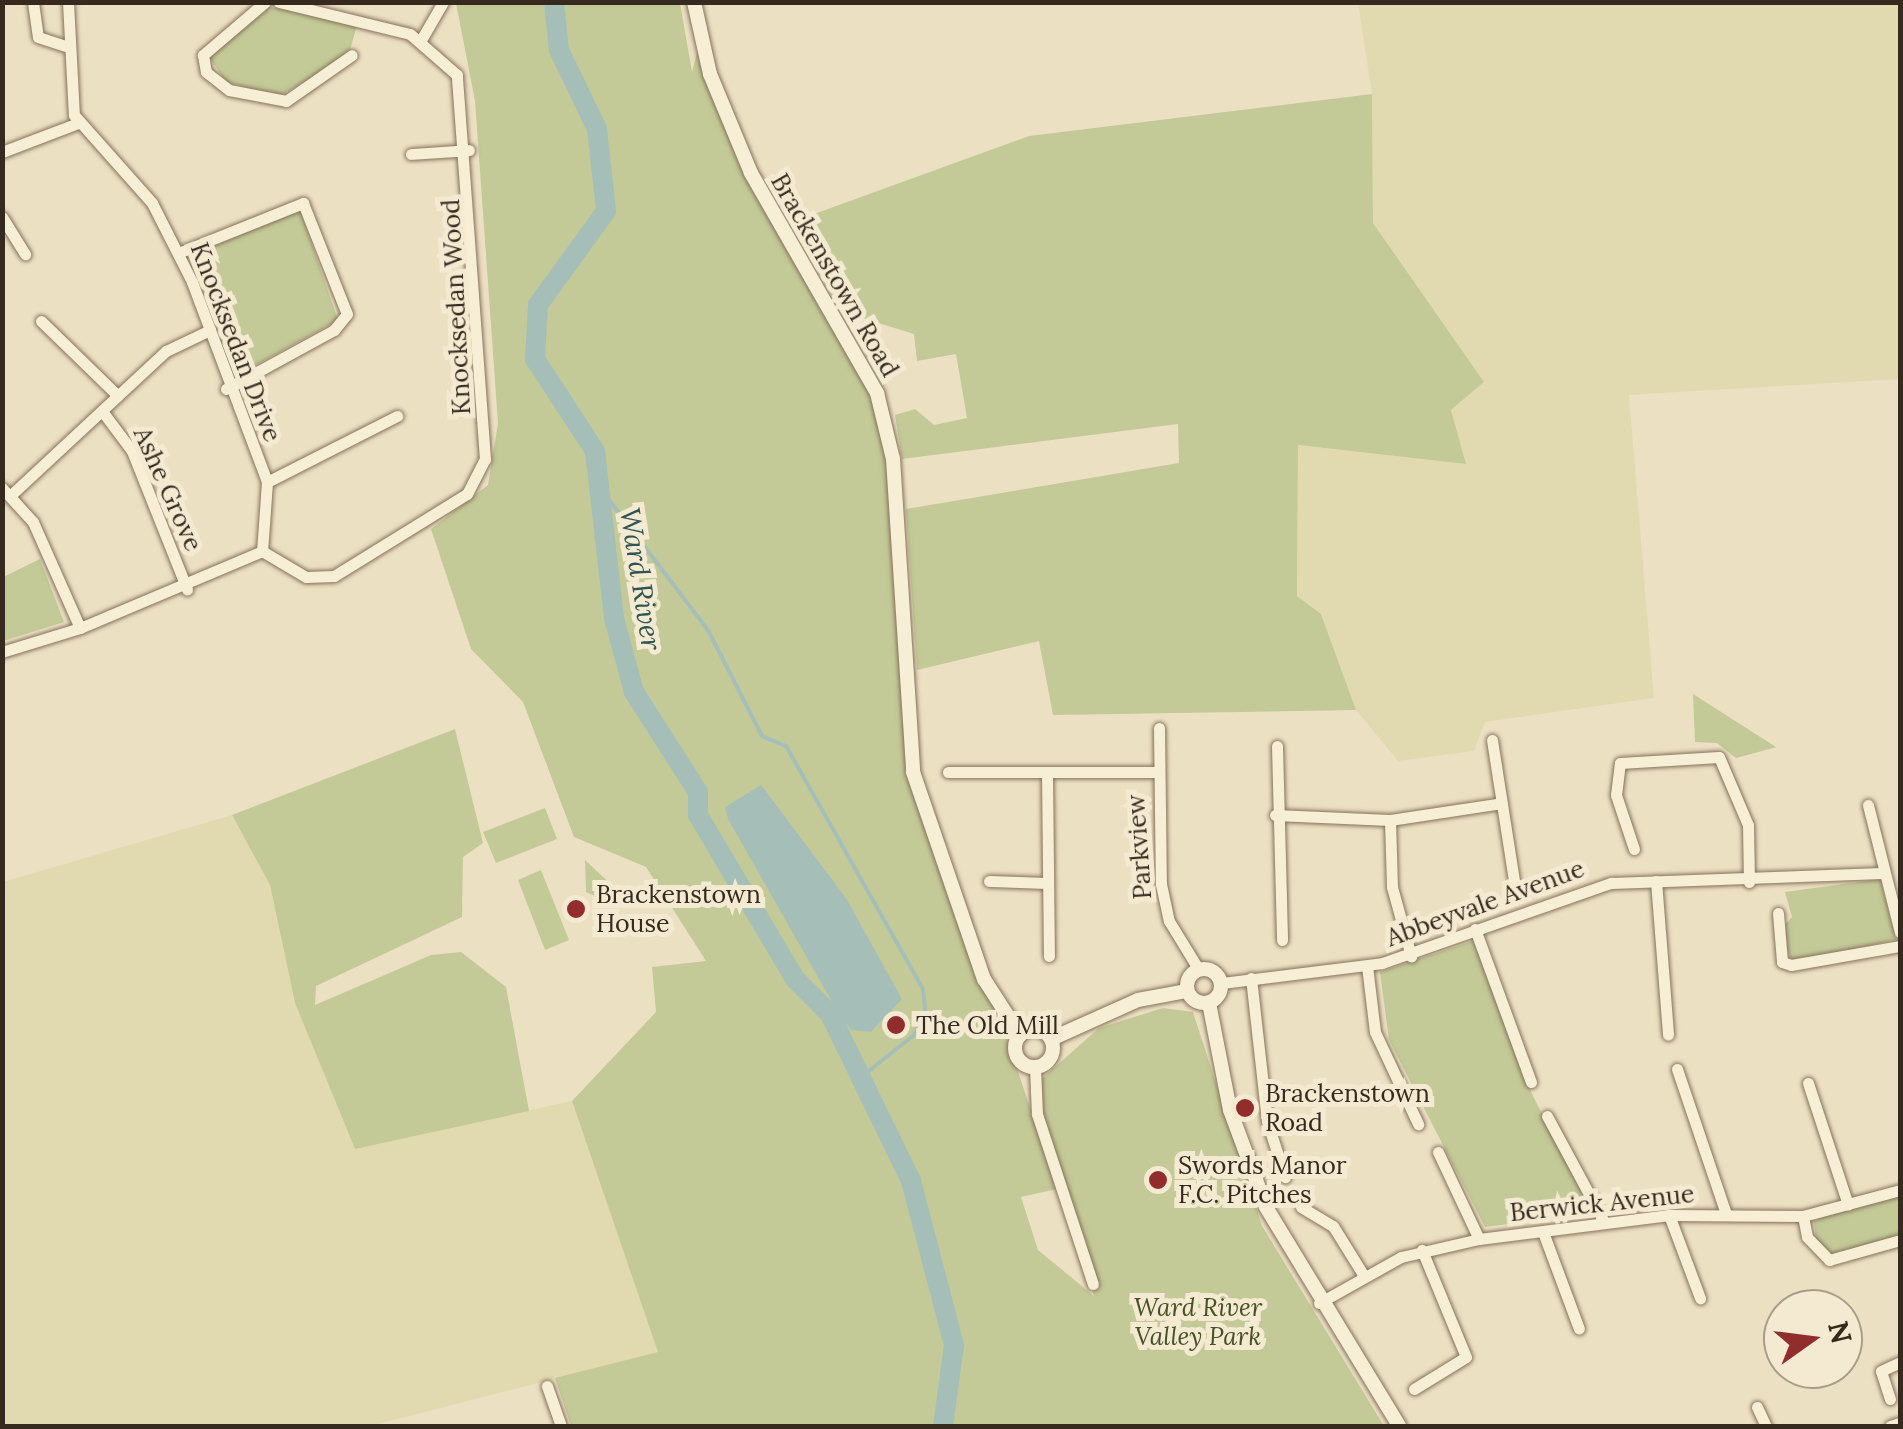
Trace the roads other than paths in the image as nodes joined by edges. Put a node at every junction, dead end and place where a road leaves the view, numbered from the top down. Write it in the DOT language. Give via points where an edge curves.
graph roads {
  1 [pos="33,2"];
  2 [pos="68,2"];
  3 [pos="265,2"];
  4 [pos="280,2"];
  5 [pos="444,2"];
  6 [pos="694,2"];
  7 [pos="420,40"];
  8 [pos="66,46"];
  9 [pos="352,54"];
  10 [pos="78,123"];
  11 [pos="469,150"];
  12 [pos="2,152"];
  13 [pos="411,154"];
  14 [pos="2,217"];
  15 [pos="178,253"];
  16 [pos="25,254"];
  17 [pos="40,321"];
  18 [pos="210,330"];
  19 [pos="226,389"];
  20 [pos="118,396"];
  21 [pos="102,411"];
  22 [pos="397,416"];
  23 [pos="267,482"];
  24 [pos="7,491"];
  25 [pos="262,551"];
  26 [pos="187,589"];
  27 [pos="80,628"];
  28 [pos="2,652"];
  29 [pos="1158,728"];
  30 [pos="1492,740"];
  31 [pos="1277,746"];
  32 [pos="948,772"];
  33 [pos="1047,772"];
  34 [pos="1157,772"];
  35 [pos="1502,803"];
  36 [pos="1868,805"];
  37 [pos="1275,815"];
  38 [pos="1390,820"];
  39 [pos="1634,850"];
  40 [pos="1883,873"];
  41 [pos="1514,881"];
  42 [pos="1656,881"];
  43 [pos="988,882"];
  44 [pos="1749,882"];
  45 [pos="1048,883"];
  46 [pos="1778,913"];
  47 [pos="1476,929"];
  48 [pos="1900,932"];
  49 [pos="1282,940"];
  50 [pos="1900,946"];
  51 [pos="1049,956"];
  52 [pos="1410,956"];
  53 [pos="1366,966"];
  54 [pos="1199,970"];
  55 [pos="1251,978"];
  56 [pos="1222,983"];
  57 [pos="1188,991"];
  58 [pos="1209,1003"];
  59 [pos="1020,1035"];
  60 [pos="1668,1035"];
  61 [pos="1051,1040"];
  62 [pos="1035,1067"];
  63 [pos="1677,1068"];
  64 [pos="1531,1082"];
  65 [pos="1808,1084"];
  66 [pos="1547,1116"];
  67 [pos="1418,1124"];
  68 [pos="1438,1152"];
  69 [pos="1285,1177"];
  70 [pos="1900,1190"];
  71 [pos="1848,1205"];
  72 [pos="1301,1207"];
  73 [pos="1726,1214"];
  74 [pos="1669,1215"];
  75 [pos="1803,1216"];
  76 [pos="1602,1220"];
  77 [pos="1543,1232"];
  78 [pos="1478,1239"];
  79 [pos="1900,1240"];
  80 [pos="1422,1250"];
  81 [pos="1364,1276"];
  82 [pos="1093,1284"];
  83 [pos="1700,1298"];
  84 [pos="1319,1303"];
  85 [pos="1579,1328"];
  86 [pos="1900,1362"];
  87 [pos="547,1386"];
  88 [pos="1414,1389"];
  89 [pos="1890,1398"];
  90 [pos="1757,1406"];
  91 [pos="1900,1423"];
  92 [pos="561,1426"];
  93 [pos="1400,1426"];
  94 [pos="1766,1426"];
  95 [pos="1890,1426"];
  1 -- 8 [label="street" via="38,37"];
  2 -- 8 [label="street"];
  3 -- 9 [label="street" via="204,55 206,72 229,90 286,100"];
  4 -- 7 [label="street, Knocksedan Wood"];
  5 -- 7 [label="street"];
  6 -- 59 [label="street, Brackenstown Road" via="710,74 748,166 877,392 893,459 913,772 984,979"];
  7 -- 11 [label="street, Knocksedan Wood" via="458,74"];
  8 -- 10 [label="street"];
  10 -- 12 [label="street"];
  10 -- 15 [label="street, Knocksedan Drive" via="134,178"];
  11 -- 13 [label="street"];
  11 -- 25 [label="street, Knocksedan Wood" via="486,428 480,478 454,504 326,579"];
  14 -- 16 [label="street"];
  15 -- 18 [label="street, Knocksedan Drive"];
  15 -- 19 [label="street" via="303,203 346,314 334,330"];
  17 -- 20 [label="street"];
  18 -- 19 [label="street, Knocksedan Drive"];
  18 -- 20 [label="street" via="166,351"];
  19 -- 23 [label="street, Knocksedan Drive"];
  20 -- 21 [label="street"];
  21 -- 24 [label="street"];
  21 -- 26 [label="street, Ashe Grove" via="129,444"];
  22 -- 23 [label="street"];
  23 -- 25 [label="street, Knocksedan Drive"];
  24 -- 27 [label="street"];
  25 -- 26 [label="street"];
  26 -- 27 [label="street"];
  27 -- 28 [label="street"];
  29 -- 34 [label="street, Parkview"];
  30 -- 35 [label="street"];
  31 -- 37 [label="street"];
  32 -- 33 [label="street, Parkview"];
  33 -- 34 [label="street, Parkview"];
  33 -- 45 [label="street"];
  34 -- 54 [label="street, Parkview" via="1160,884 1169,922"];
  35 -- 38 [label="street"];
  35 -- 41 [label="street"];
  36 -- 40 [label="street"];
  37 -- 38 [label="street"];
  37 -- 49 [label="street"];
  38 -- 52 [label="street" via="1392,887"];
  39 -- 44 [label="street" via="1616,795 1620,762 1720,758 1748,825"];
  40 -- 44 [label="street, Abbeyvale Avenue"];
  40 -- 48 [label="street"];
  42 -- 44 [label="street, Abbeyvale Avenue"];
  42 -- 47 [label="street, Abbeyvale Avenue" via="1584,888"];
  42 -- 60 [label="street"];
  43 -- 45 [label="street"];
  45 -- 51 [label="street"];
  46 -- 50 [label="street" via="1782,962 1792,965"];
  47 -- 52 [label="street, Abbeyvale Avenue"];
  47 -- 64 [label="street"];
  52 -- 53 [label="street, Abbeyvale Avenue"];
  53 -- 55 [label="street, Abbeyvale Avenue"];
  53 -- 67 [label="street" via="1375,1032"];
  54 -- 56 [label="street"];
  54 -- 57 [label="street"];
  55 -- 56 [label="street, Abbeyvale Avenue"];
  55 -- 69 [label="street" via="1267,1121"];
  56 -- 58 [label="street"];
  57 -- 58 [label="street"];
  57 -- 61 [label="street" via="1138,1000"];
  58 -- 84 [label="street" via="1245,1157"];
  59 -- 61 [label="street" via="1037,1029"];
  59 -- 62 [label="street" via="1018,1058"];
  61 -- 62 [label="street" via="1050,1057"];
  62 -- 82 [label="street" via="1037,1114"];
  63 -- 73 [label="street"];
  65 -- 71 [label="street"];
  66 -- 76 [label="street"];
  68 -- 78 [label="street"];
  70 -- 71 [label="street, Berwick Avenue"];
  71 -- 75 [label="street, Berwick Avenue"];
  72 -- 81 [label="street" via="1333,1226"];
  73 -- 74 [label="street, Berwick Avenue"];
  73 -- 75 [label="street, Berwick Avenue"];
  74 -- 76 [label="street, Berwick Avenue"];
  74 -- 83 [label="street"];
  75 -- 79 [label="street" via="1807,1237 1830,1260"];
  76 -- 77 [label="street, Berwick Avenue"];
  77 -- 78 [label="street, Berwick Avenue"];
  77 -- 85 [label="street"];
  78 -- 80 [label="street, Berwick Avenue"];
  80 -- 81 [label="street, Berwick Avenue"];
  80 -- 88 [label="street" via="1466,1357"];
  81 -- 84 [label="street, Berwick Avenue"];
  84 -- 93 [label="street"];
  86 -- 89 [label="street" via="1880,1371"];
  87 -- 92 [label="street"];
  90 -- 94 [label="street"];
  91 -- 95 [label="street"];
}
